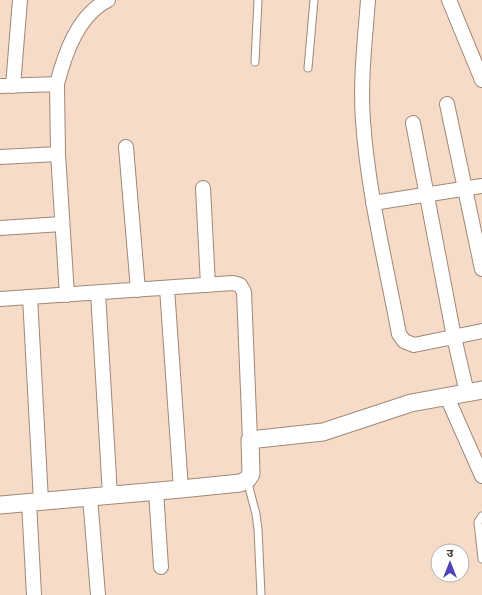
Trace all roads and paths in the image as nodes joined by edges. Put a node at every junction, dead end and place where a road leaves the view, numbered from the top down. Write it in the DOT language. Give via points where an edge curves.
graph roads {
  1 [pos="20,0"];
  2 [pos="89,0"];
  3 [pos="108,0"];
  4 [pos="258,0"];
  5 [pos="314,0"];
  6 [pos="368,0"];
  7 [pos="449,0"];
  8 [pos="89,14"];
  9 [pos="255,62"];
  10 [pos="308,68"];
  11 [pos="482,80"];
  12 [pos="57,84"];
  13 [pos="6,86"];
  14 [pos="447,104"];
  15 [pos="413,123"];
  16 [pos="126,147"];
  17 [pos="58,154"];
  18 [pos="0,158"];
  19 [pos="482,186"];
  20 [pos="203,188"];
  21 [pos="466,189"];
  22 [pos="428,195"];
  23 [pos="373,203"];
  24 [pos="62,224"];
  25 [pos="0,228"];
  26 [pos="482,270"];
  27 [pos="208,285"];
  28 [pos="167,288"];
  29 [pos="138,290"];
  30 [pos="98,293"];
  31 [pos="66,295"];
  32 [pos="30,297"];
  33 [pos="0,299"];
  34 [pos="482,331"];
  35 [pos="454,337"];
  36 [pos="475,392"];
  37 [pos="447,397"];
  38 [pos="250,440"];
  39 [pos="479,460"];
  40 [pos="482,476"];
  41 [pos="247,480"];
  42 [pos="181,489"];
  43 [pos="156,491"];
  44 [pos="110,496"];
  45 [pos="90,497"];
  46 [pos="35,501"];
  47 [pos="0,505"];
  48 [pos="482,516"];
  49 [pos="482,559"];
  50 [pos="161,567"];
  51 [pos="34,595"];
  52 [pos="98,595"];
  53 [pos="261,595"];
  1 -- 13 [label="street"];
  2 -- 8 [label="street"];
  3 -- 8 [label="street"];
  4 -- 9 [label="lane"];
  5 -- 10 [label="lane"];
  6 -- 23 [label="street" via="362,98"];
  7 -- 11 [label="street"];
  8 -- 12 [label="street" via="71,42"];
  12 -- 13 [label="street"];
  12 -- 17 [label="street"];
  14 -- 21 [label="street"];
  15 -- 22 [label="street"];
  16 -- 29 [label="street"];
  17 -- 18 [label="street"];
  17 -- 24 [label="street"];
  19 -- 21 [label="street"];
  20 -- 27 [label="street"];
  21 -- 22 [label="street"];
  21 -- 26 [label="street"];
  22 -- 23 [label="street"];
  22 -- 35 [label="street"];
  23 -- 35 [label="street" via="399,334 414,345"];
  24 -- 25 [label="street"];
  24 -- 31 [label="street"];
  27 -- 28 [label="street"];
  27 -- 38 [label="street" via="233,283 240,285 244,292"];
  28 -- 29 [label="street"];
  28 -- 42 [label="street"];
  29 -- 30 [label="street"];
  30 -- 31 [label="street"];
  30 -- 44 [label="street"];
  31 -- 32 [label="street"];
  32 -- 33 [label="street"];
  32 -- 46 [label="street"];
  34 -- 35 [label="street"];
  35 -- 36 [label="street"];
  36 -- 37 [label="street"];
  37 -- 38 [label="street" via="411,403 323,432"];
  37 -- 39 [label="street"];
  38 -- 41 [label="street" via="251,474"];
  39 -- 40 [label="street"];
  41 -- 42 [label="street" via="240,483"];
  41 -- 53 [label="lane" via="258,529"];
  42 -- 43 [label="street"];
  43 -- 44 [label="street"];
  43 -- 50 [label="street"];
  44 -- 45 [label="street"];
  45 -- 46 [label="street"];
  45 -- 52 [label="street"];
  46 -- 47 [label="street"];
  46 -- 51 [label="street"];
  48 -- 49 [label="lane" via="478,522"];
}
